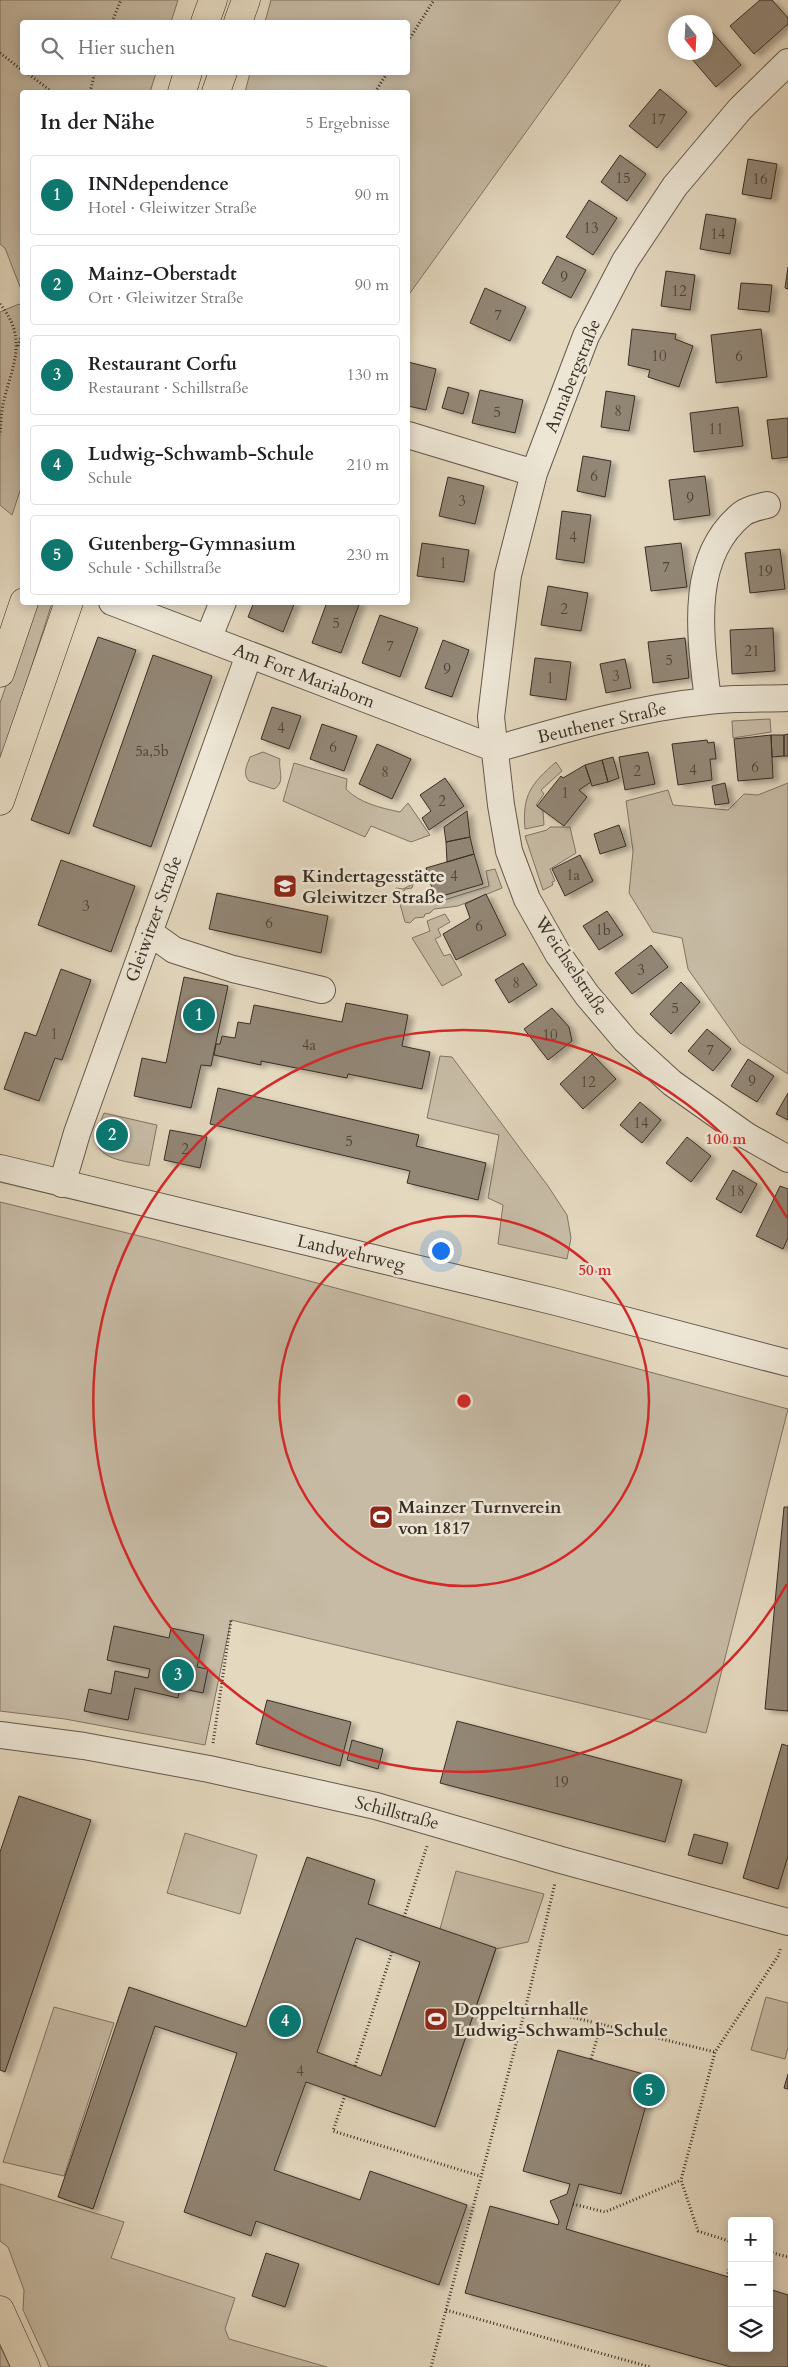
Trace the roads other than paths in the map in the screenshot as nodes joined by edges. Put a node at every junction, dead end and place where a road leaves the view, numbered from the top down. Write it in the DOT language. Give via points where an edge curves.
graph roads {
  1 [pos="213,0"];
  2 [pos="246,0"];
  3 [pos="206,20"];
  4 [pos="239,20"];
  5 [pos="788,62"];
  6 [pos="187,75"];
  7 [pos="222,75"];
  8 [pos="183,90"];
  9 [pos="217,90"];
  10 [pos="410,436"];
  11 [pos="534,473"];
  12 [pos="767,505"];
  13 [pos="23,605"];
  14 [pos="68,605"];
  15 [pos="120,605"];
  16 [pos="222,605"];
  17 [pos="208,639"];
  18 [pos="249,655"];
  19 [pos="0,673"];
  20 [pos="788,698"];
  21 [pos="708,701"];
  22 [pos="496,749"];
  23 [pos="0,801"];
  24 [pos="149,932"];
  25 [pos="322,990"];
  26 [pos="788,1159"];
  27 [pos="0,1168"];
  28 [pos="62,1184"];
  29 [pos="788,1363"];
  30 [pos="0,1734"];
  31 [pos="788,1922"];
  32 [pos="0,2310"];
  33 [pos="26,2367"];
  1 -- 3 [label="main road"];
  2 -- 4 [label="main road"];
  5 -- 11 [label="street, Annabergstraße" via="740,109 675,186 625,261 586,336"];
  6 -- 8 [label="main road"];
  7 -- 9 [label="main road"];
  10 -- 11 [label="street"];
  11 -- 22 [label="street, Annabergstraße" via="508,575 491,717"];
  12 -- 21 [label="street" via="743,512 722,534 705,574 700,630"];
  13 -- 19 [label="main road"];
  14 -- 23 [label="main road"];
  15 -- 17 [label="street, Am Fort Mariaborn"];
  16 -- 17 [label="street"];
  17 -- 18 [label="street, Am Fort Mariaborn"];
  18 -- 22 [label="street, Am Fort Mariaborn"];
  18 -- 24 [label="street, Gleiwitzer Straße"];
  20 -- 21 [label="street, Beuthener Straße"];
  21 -- 22 [label="street, Beuthener Straße" via="576,726"];
  22 -- 26 [label="street, Weichselstraße" via="509,851 527,899 558,954 587,995 626,1041 672,1083 747,1136"];
  24 -- 25 [label="street" via="174,950 233,969"];
  24 -- 28 [label="street, Gleiwitzer Straße" via="76,1133"];
  27 -- 28 [label="street, Landwehrweg"];
  28 -- 29 [label="street, Landwehrweg" via="556,1302"];
  30 -- 31 [label="street, Schillstraße" via="209,1769 376,1806"];
  32 -- 33 [label="main road"];
}
